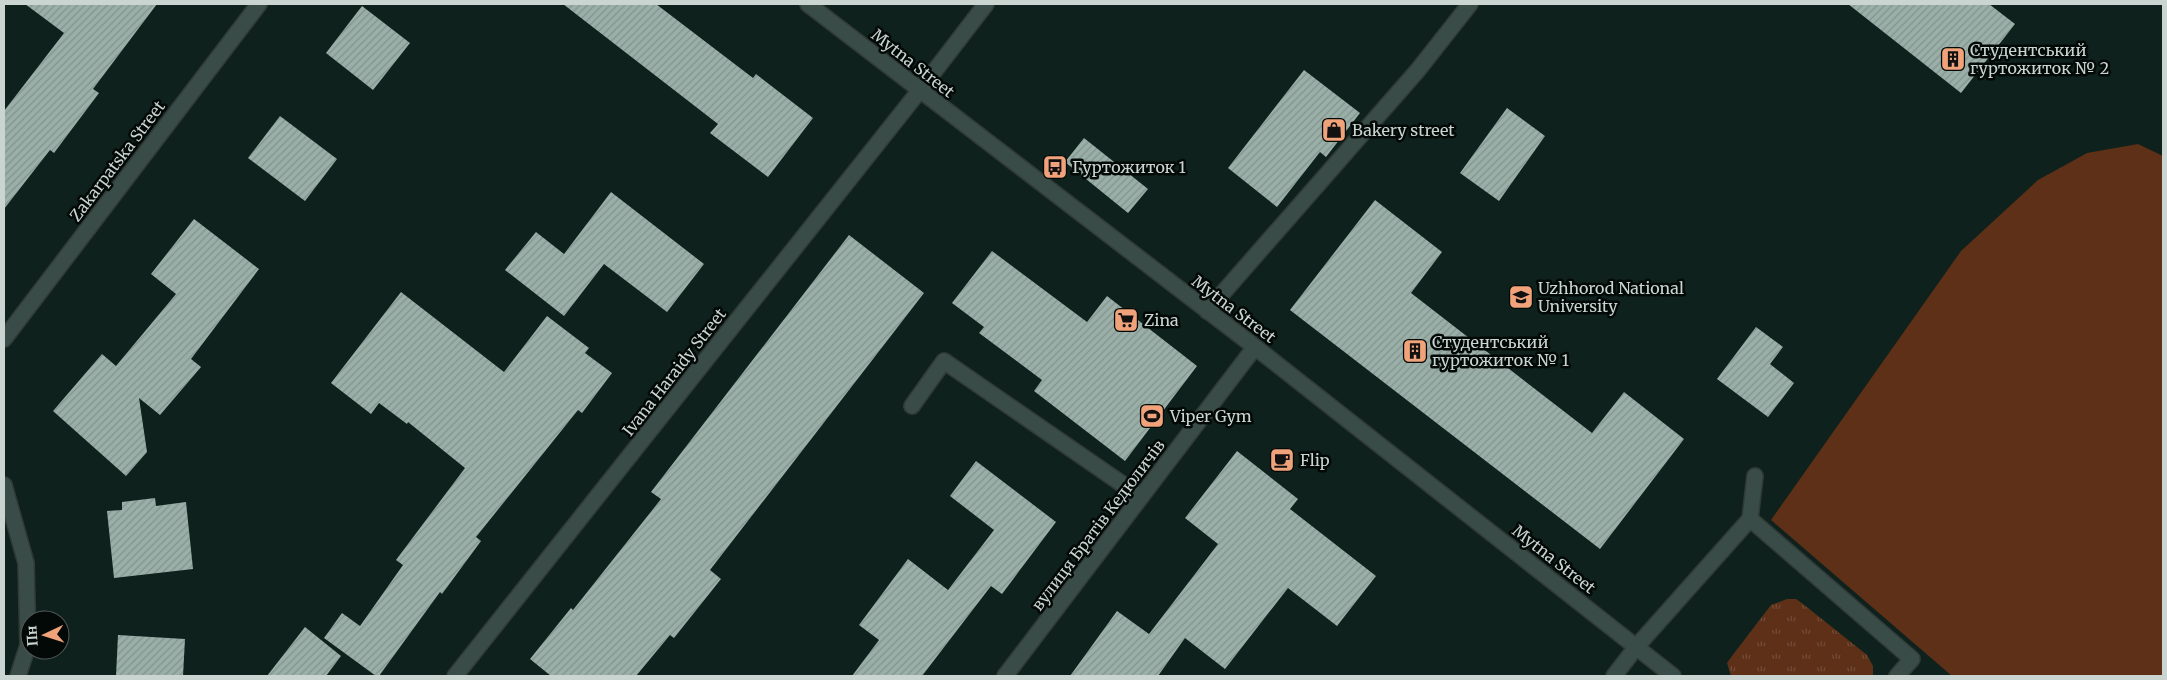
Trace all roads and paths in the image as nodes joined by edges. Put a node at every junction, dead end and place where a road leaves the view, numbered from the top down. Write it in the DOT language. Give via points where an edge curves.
graph roads {
  1 [pos="259,4"];
  2 [pos="808,4"];
  3 [pos="986,4"];
  4 [pos="1470,4"];
  5 [pos="920,90"];
  6 [pos="1207,311"];
  7 [pos="4,339"];
  8 [pos="1255,347"];
  9 [pos="912,406"];
  10 [pos="1755,476"];
  11 [pos="4,485"];
  12 [pos="1141,497"];
  13 [pos="1750,519"];
  14 [pos="1637,646"];
  15 [pos="18,676"];
  16 [pos="456,676"];
  17 [pos="1005,676"];
  18 [pos="1614,676"];
  19 [pos="1674,676"];
  20 [pos="1897,676"];
  1 -- 7 [label="street, Zakarpatska Street"];
  2 -- 5 [label="street, Mytna Street"];
  3 -- 5 [label="street, Ivana Haraidy Street"];
  4 -- 6 [label="street" via="1418,70"];
  5 -- 6 [label="street, Mytna Street"];
  5 -- 16 [label="street, Ivana Haraidy Street"];
  6 -- 8 [label="street, Mytna Street"];
  8 -- 12 [label="street, вулиця Братів Кедюличів"];
  8 -- 14 [label="street, Mytna Street"];
  9 -- 12 [label="street" via="944,360"];
  10 -- 13 [label="street"];
  11 -- 15 [label="street" via="26,563 28,645"];
  12 -- 17 [label="street, вулиця Братів Кедюличів"];
  13 -- 14 [label="street"];
  13 -- 20 [label="street" via="1912,659"];
  14 -- 18 [label="street"];
  14 -- 19 [label="street, Mytna Street"];
}
